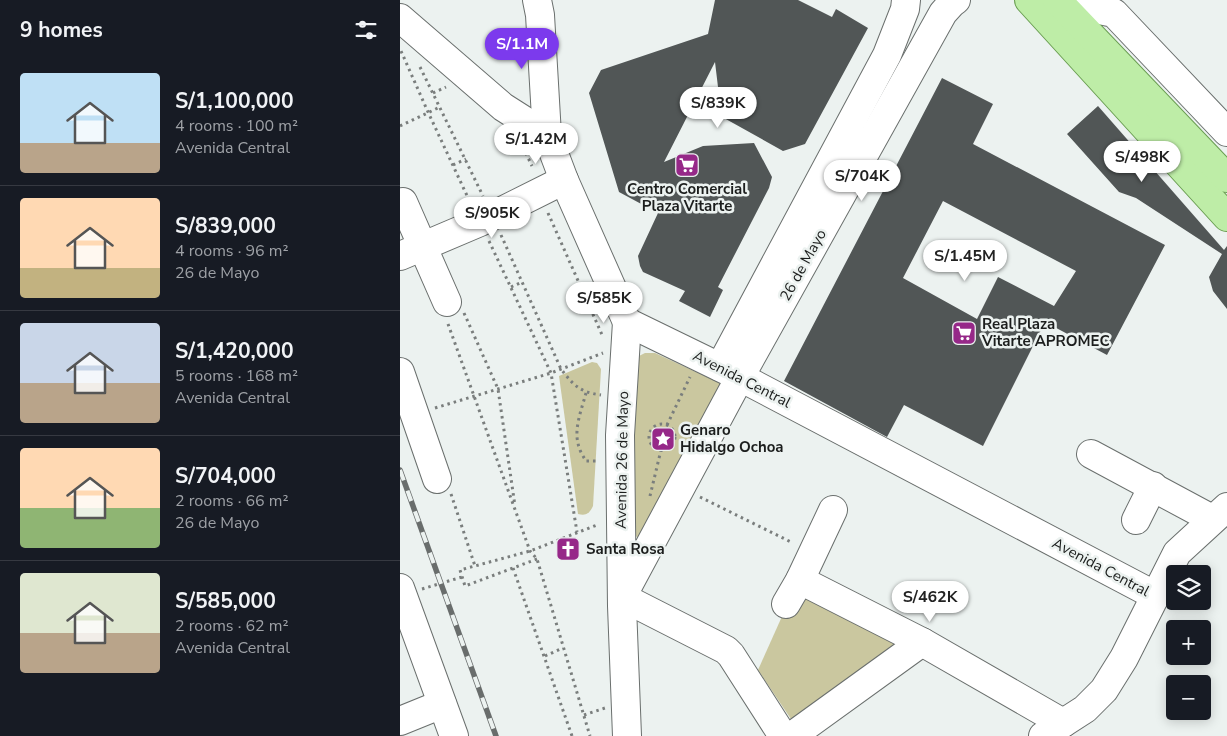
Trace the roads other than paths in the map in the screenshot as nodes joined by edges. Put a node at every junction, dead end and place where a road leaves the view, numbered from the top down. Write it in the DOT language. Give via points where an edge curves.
graph roads {
  1 [pos="537,0"];
  2 [pos="906,0"];
  3 [pos="1029,0"];
  4 [pos="952,1"];
  5 [pos="1064,2"];
  6 [pos="400,18"];
  7 [pos="546,104"];
  8 [pos="523,120"];
  9 [pos="1227,132"];
  10 [pos="547,135"];
  11 [pos="1227,178"];
  12 [pos="564,180"];
  13 [pos="403,202"];
  14 [pos="1227,217"];
  15 [pos="412,251"];
  16 [pos="452,310"];
  17 [pos="627,322"];
  18 [pos="400,372"];
  19 [pos="730,372"];
  20 [pos="1092,454"];
  21 [pos="444,485"];
  22 [pos="1152,486"];
  23 [pos="833,510"];
  24 [pos="1220,513"];
  25 [pos="1136,520"];
  26 [pos="800,580"];
  27 [pos="401,591"];
  28 [pos="1156,596"];
  29 [pos="622,598"];
  30 [pos="786,604"];
  31 [pos="922,642"];
  32 [pos="442,704"];
  33 [pos="400,721"];
  34 [pos="1053,730"];
  35 [pos="454,736"];
  36 [pos="627,736"];
  37 [pos="783,736"];
  38 [pos="792,736"];
  1 -- 7 [label="street"];
  2 -- 19 [label="street, 26 de Mayo" via="887,55"];
  3 -- 14 [label="main road"];
  4 -- 19 [label="street, 26 de Mayo"];
  5 -- 9 [label="street" via="1114,13"];
  5 -- 11 [label="main road"];
  6 -- 8 [label="street" via="503,107"];
  7 -- 8 [label="street"];
  7 -- 10 [label="street"];
  8 -- 10 [label="street"];
  10 -- 12 [label="street"];
  12 -- 15 [label="street" via="480,222"];
  12 -- 17 [label="street"];
  13 -- 15 [label="street"];
  15 -- 16 [label="street"];
  17 -- 19 [label="street, Avenida Central"];
  17 -- 29 [label="street, Avenida 26 de Mayo" via="613,354 620,435"];
  18 -- 21 [label="street"];
  19 -- 28 [label="street, Avenida Central"];
  19 -- 29 [label="street"];
  20 -- 22 [label="street"];
  22 -- 24 [label="street"];
  22 -- 25 [label="street"];
  23 -- 26 [label="street"];
  24 -- 28 [label="street" via="1177,553"];
  26 -- 30 [label="street"];
  26 -- 31 [label="street"];
  27 -- 32 [label="street"];
  28 -- 34 [label="street" via="1104,690 1084,709"];
  29 -- 36 [label="street, Avenida 26 de Mayo"];
  29 -- 37 [label="street" via="726,650"];
  31 -- 34 [label="street"];
  31 -- 38 [label="street"];
  32 -- 33 [label="street"];
  32 -- 35 [label="street"];
}
